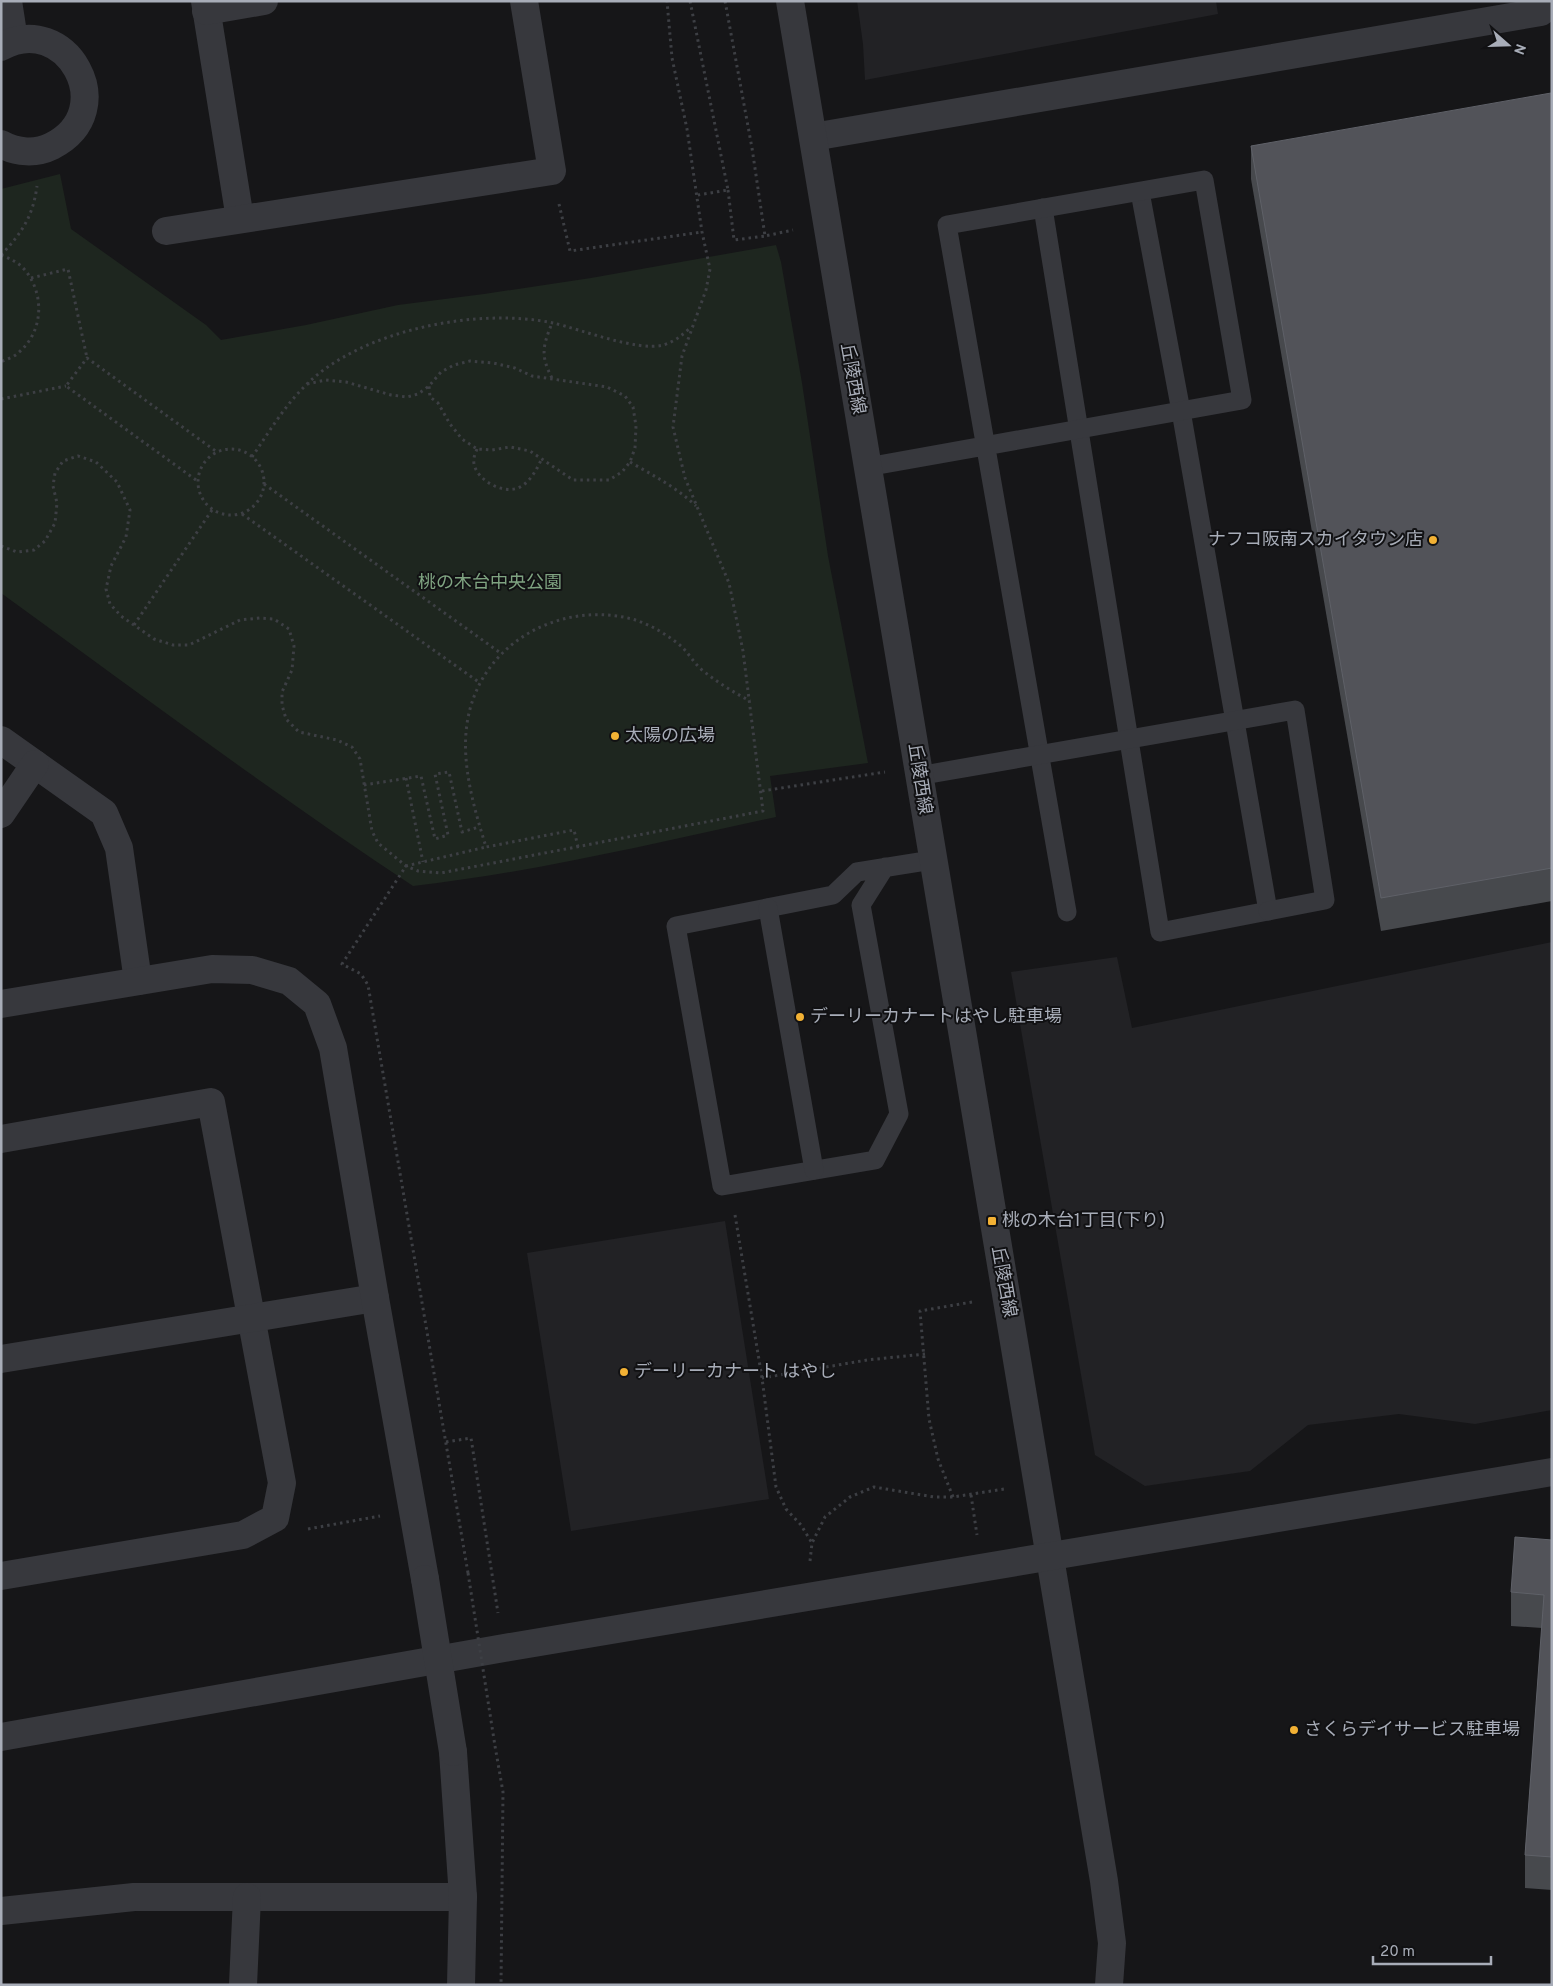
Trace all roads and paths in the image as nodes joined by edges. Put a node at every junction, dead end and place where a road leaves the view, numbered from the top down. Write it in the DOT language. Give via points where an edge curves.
graph roads {
  1 [pos="8,1"];
  2 [pos="264,1"];
  3 [pos="524,1"];
  4 [pos="667,1"];
  5 [pos="690,1"];
  6 [pos="725,1"];
  7 [pos="790,1"];
  8 [pos="1552,3"];
  9 [pos="205,6"];
  10 [pos="8,44"];
  11 [pos="813,137"];
  12 [pos="1,144"];
  13 [pos="27,152"];
  14 [pos="552,171"];
  15 [pos="728,190"];
  16 [pos="1140,192"];
  17 [pos="698,195"];
  18 [pos="1043,208"];
  19 [pos="240,219"];
  20 [pos="826,224"];
  21 [pos="166,231"];
  22 [pos="702,232"];
  23 [pos="765,236"];
  24 [pos="1,255"];
  25 [pos="31,278"];
  26 [pos="552,323"];
  27 [pos="690,328"];
  28 [pos="87,358"];
  29 [pos="1,362"];
  30 [pos="552,379"];
  31 [pos="307,384"];
  32 [pos="66,386"];
  33 [pos="429,386"];
  34 [pos="1,399"];
  35 [pos="1181,411"];
  36 [pos="1080,429"];
  37 [pos="987,446"];
  38 [pos="477,449"];
  39 [pos="217,452"];
  40 [pos="252,457"];
  41 [pos="542,458"];
  42 [pos="630,462"];
  43 [pos="867,467"];
  44 [pos="196,480"];
  45 [pos="264,484"];
  46 [pos="698,507"];
  47 [pos="212,510"];
  48 [pos="242,514"];
  49 [pos="1,546"];
  50 [pos="134,625"];
  51 [pos="502,654"];
  52 [pos="480,683"];
  53 [pos="750,701"];
  54 [pos="1235,721"];
  55 [pos="1,740"];
  56 [pos="1130,740"];
  57 [pos="1040,755"];
  58 [pos="35,764"];
  59 [pos="917,771"];
  60 [pos="406,778"];
  61 [pos="364,785"];
  62 [pos="762,791"];
  63 [pos="1,814"];
  64 [pos="480,827"];
  65 [pos="486,847"];
  66 [pos="578,847"];
  67 [pos="932,860"];
  68 [pos="423,862"];
  69 [pos="406,866"];
  70 [pos="885,867"];
  71 [pos="768,908"];
  72 [pos="1268,911"];
  73 [pos="1066,912"];
  74 [pos="138,981"];
  75 [pos="1,1004"];
  76 [pos="1,1139"];
  77 [pos="814,1170"];
  78 [pos="735,1214"];
  79 [pos="1005,1295"];
  80 [pos="375,1298"];
  81 [pos="250,1320"];
  82 [pos="925,1354"];
  83 [pos="1,1360"];
  84 [pos="762,1378"];
  85 [pos="446,1442"];
  86 [pos="1552,1472"];
  87 [pos="1036,1483"];
  88 [pos="953,1497"];
  89 [pos="382,1516"];
  90 [pos="274,1518"];
  91 [pos="812,1544"];
  92 [pos="1049,1556"];
  93 [pos="1,1576"];
  94 [pos="812,1596"];
  95 [pos="504,1648"];
  96 [pos="1,1737"];
  97 [pos="247,1897"];
  98 [pos="462,1897"];
  99 [pos="1,1911"];
  100 [pos="244,1985"];
  101 [pos="460,1985"];
  102 [pos="501,1985"];
  103 [pos="1109,1985"];
  1 -- 10 [label="street"];
  2 -- 9 [label="street"];
  3 -- 14 [label="street"];
  4 -- 17 [label="path" via="672,58"];
  5 -- 15 [label="path"];
  6 -- 23 [label="path"];
  7 -- 11 [label="street, 丘陵西線"];
  8 -- 11 [label="street" via="1541,12"];
  9 -- 19 [label="street"];
  10 -- 13 [label="street" via="27,39 58,48 76,65 85,93 83,110 76,126 63,140 46,149"];
  11 -- 20 [label="street, 丘陵西線"];
  12 -- 13 [label="street"];
  13 -- 24 [label="path" via="35,165 38,181 34,206 23,228"];
  14 -- 19 [label="street"];
  14 -- 22 [label="path" via="570,251"];
  15 -- 17 [label="path"];
  15 -- 23 [label="path" via="734,240"];
  16 -- 18 [label="lane"];
  16 -- 35 [label="lane"];
  16 -- 35 [label="lane" via="1204,180 1242,400"];
  17 -- 22 [label="path"];
  18 -- 36 [label="lane"];
  18 -- 37 [label="lane" via="947,225"];
  19 -- 21 [label="street"];
  20 -- 23 [label="path"];
  20 -- 43 [label="street, 丘陵西線"];
  22 -- 27 [label="path" via="710,269 706,290"];
  24 -- 25 [label="path" via="18,264"];
  25 -- 28 [label="path" via="68,269"];
  25 -- 29 [label="path" via="40,306 38,323 18,353"];
  26 -- 27 [label="path" via="635,344 662,345 677,339"];
  26 -- 30 [label="path" via="542,355"];
  26 -- 31 [label="path" via="510,317 432,325 349,353"];
  27 -- 53 [label="path" via="682,356 673,427 685,478 729,582"];
  28 -- 32 [label="path"];
  28 -- 39 [label="path"];
  30 -- 33 [label="path" via="493,363 470,361 441,372"];
  30 -- 42 [label="path" via="607,388 625,396 633,407 636,426 635,448"];
  31 -- 33 [label="path" via="326,380 346,382 406,397"];
  31 -- 40 [label="path"];
  32 -- 34 [label="path"];
  32 -- 44 [label="path"];
  33 -- 38 [label="path" via="430,396 450,424 462,439"];
  35 -- 36 [label="lane"];
  35 -- 54 [label="lane"];
  36 -- 37 [label="lane"];
  36 -- 56 [label="lane"];
  37 -- 43 [label="lane"];
  37 -- 57 [label="lane"];
  38 -- 41 [label="path" via="510,447 530,451"];
  38 -- 41 [label="path" via="474,466 479,476 504,489 518,488 529,479"];
  39 -- 40 [label="path" via="236,449"];
  39 -- 44 [label="path" via="203,463"];
  40 -- 45 [label="path" via="262,471"];
  41 -- 42 [label="path" via="573,480 594,481 609,480"];
  42 -- 46 [label="path" via="667,482"];
  43 -- 59 [label="street, 丘陵西線"];
  44 -- 47 [label="path" via="198,491"];
  45 -- 48 [label="path" via="254,507"];
  45 -- 51 [label="path"];
  47 -- 48 [label="path" via="230,516"];
  47 -- 50 [label="path"];
  48 -- 52 [label="path"];
  49 -- 50 [label="path" via="17,552 34,550 45,541 55,523 55,473 64,461 78,456 96,462 117,482 130,510 126,536 111,566 106,589 110,604"];
  50 -- 69 [label="path" via="154,639 172,646 189,644 240,620 274,619 288,629 294,646 292,670 282,692 286,719 299,732 337,740 352,747 360,759 372,831 378,843"];
  51 -- 52 [label="path"];
  51 -- 53 [label="path" via="524,636 550,622 577,615 634,620 660,631 701,669"];
  52 -- 64 [label="path" via="467,723 465,749"];
  53 -- 62 [label="path"];
  54 -- 56 [label="lane"];
  54 -- 72 [label="lane"];
  54 -- 72 [label="lane" via="1295,710 1325,900"];
  55 -- 58 [label="street"];
  56 -- 57 [label="lane"];
  56 -- 72 [label="lane" via="1160,932"];
  57 -- 59 [label="lane"];
  57 -- 73 [label="lane"];
  58 -- 63 [label="street"];
  58 -- 74 [label="street" via="104,813 119,848"];
  59 -- 62 [label="path"];
  59 -- 67 [label="street, 丘陵西線"];
  60 -- 61 [label="path"];
  60 -- 64 [label="path" via="421,776 435,839 448,836 435,774 449,772 462,832"];
  60 -- 68 [label="path"];
  62 -- 66 [label="path" via="763,811"];
  64 -- 65 [label="path"];
  65 -- 66 [label="path" via="574,830"];
  65 -- 68 [label="path"];
  66 -- 69 [label="path" via="441,873 418,871"];
  67 -- 70 [label="lane"];
  67 -- 79 [label="street, 丘陵西線"];
  68 -- 69 [label="path"];
  69 -- 85 [label="path" via="342,964 361,974 368,985"];
  70 -- 71 [label="lane" via="857,872 833,895"];
  70 -- 77 [label="lane" via="861,905 899,1114 875,1160"];
  71 -- 77 [label="lane"];
  71 -- 77 [label="lane" via="676,926 722,1186"];
  74 -- 75 [label="street"];
  74 -- 80 [label="street" via="212,969 252,970 289,981 317,1004 333,1048"];
  76 -- 81 [label="street" via="211,1102"];
  78 -- 84 [label="path"];
  79 -- 82 [label="path" via="920,1311"];
  79 -- 87 [label="street, 丘陵西線"];
  80 -- 81 [label="street"];
  80 -- 98 [label="street, bridge" via="453,1752"];
  81 -- 83 [label="street"];
  81 -- 90 [label="street" via="282,1483"];
  82 -- 84 [label="path" via="866,1360"];
  82 -- 88 [label="path" via="929,1419 938,1459"];
  84 -- 91 [label="path" via="776,1487 786,1509"];
  85 -- 95 [label="path" via="471,1438"];
  85 -- 102 [label="path, bridge" via="503,1792"];
  86 -- 92 [label="street"];
  87 -- 88 [label="path"];
  87 -- 92 [label="street, 丘陵西線"];
  88 -- 91 [label="path" via="874,1487 850,1497 825,1517"];
  89 -- 90 [label="path" via="297,1531"];
  90 -- 93 [label="street" via="243,1535"];
  91 -- 94 [label="path" via="808,1575"];
  92 -- 94 [label="street"];
  92 -- 103 [label="street, 丘陵西線" via="1104,1881 1112,1943"];
  94 -- 95 [label="street"];
  95 -- 96 [label="street"];
  97 -- 98 [label="street"];
  97 -- 99 [label="street" via="134,1897"];
  97 -- 100 [label="street"];
  98 -- 101 [label="street"];
}
